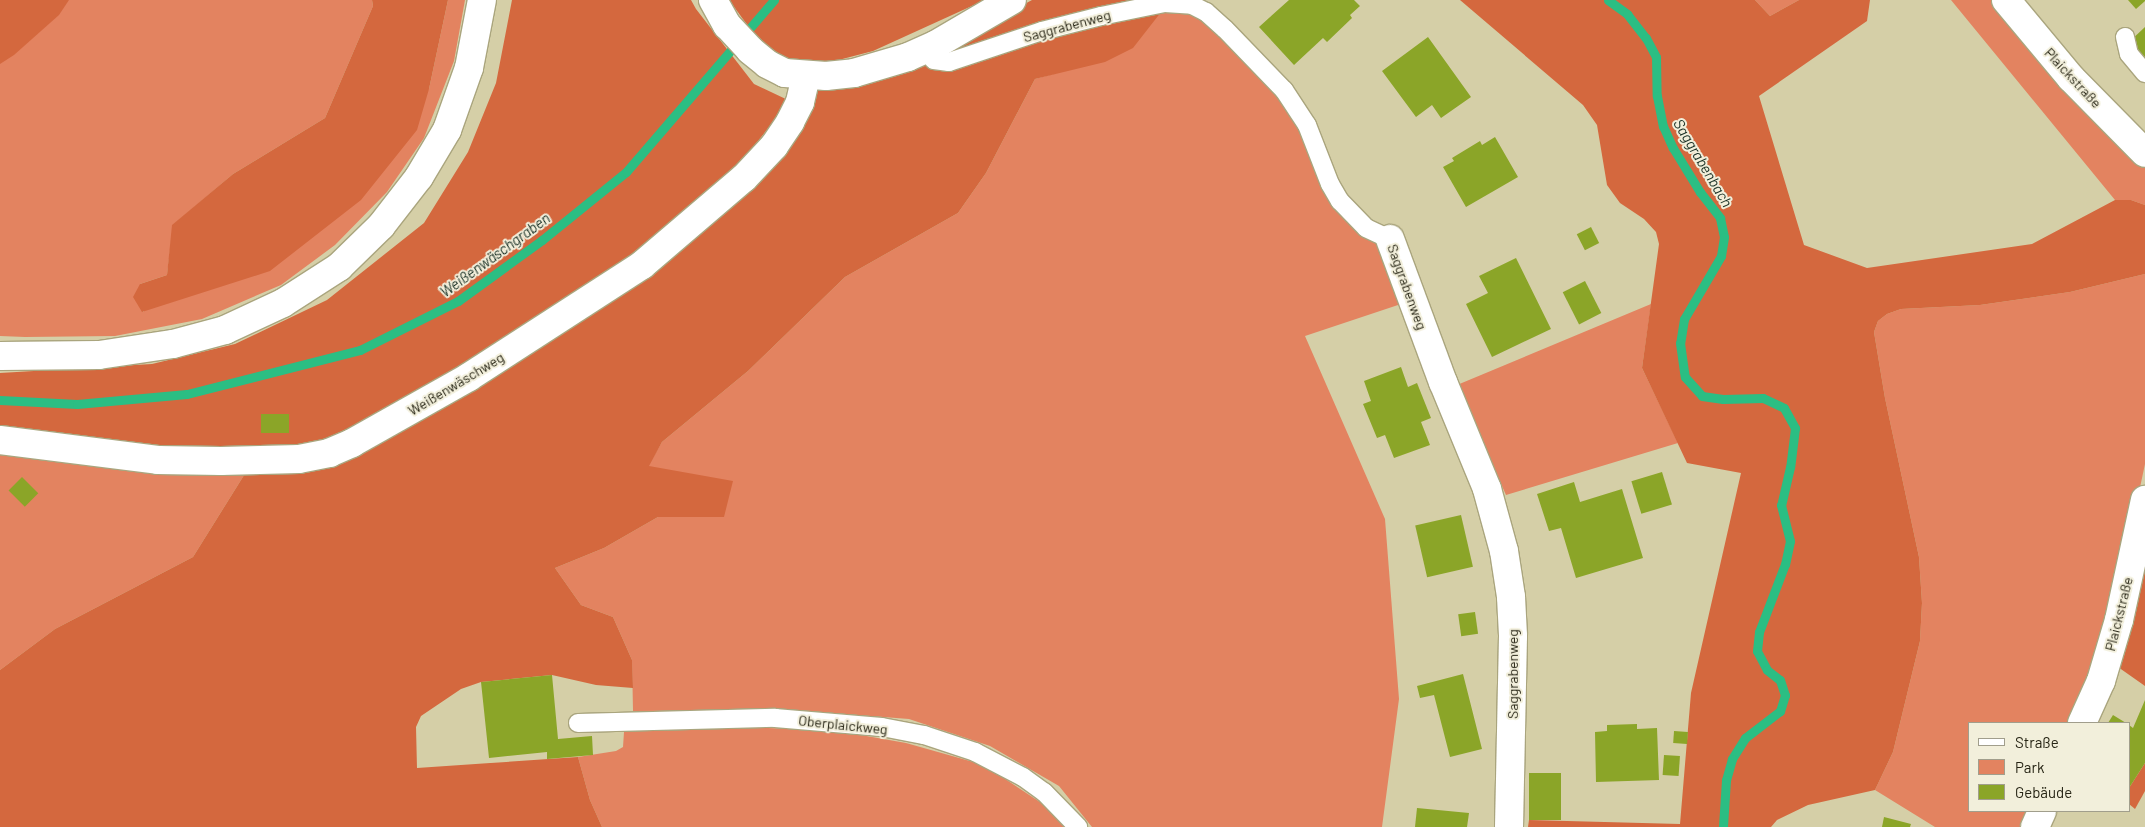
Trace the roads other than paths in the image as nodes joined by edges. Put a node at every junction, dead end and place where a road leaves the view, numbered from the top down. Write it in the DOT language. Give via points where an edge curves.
graph roads {
  1 [pos="482,0"];
  2 [pos="713,0"];
  3 [pos="1012,0"];
  4 [pos="2006,0"];
  5 [pos="2124,37"];
  6 [pos="925,49"];
  7 [pos="2145,73"];
  8 [pos="806,76"];
  9 [pos="2145,153"];
  10 [pos="1390,239"];
  11 [pos="0,356"];
  12 [pos="0,440"];
  13 [pos="2145,500"];
  14 [pos="2082,722"];
  15 [pos="578,723"];
  16 [pos="2042,812"];
  17 [pos="1078,827"];
  18 [pos="1509,827"];
  19 [pos="2034,827"];
  1 -- 11 [label="street" via="469,68 446,130 419,177 381,226 339,267 283,303 225,330 174,344 99,354"];
  2 -- 8 [label="street" via="727,25 767,64 785,73"];
  3 -- 6 [label="street"];
  4 -- 9 [label="street, Plaickstraße" via="2071,78"];
  5 -- 7 [label="lane" via="2129,54"];
  6 -- 8 [label="street" via="854,72"];
  6 -- 10 [label="lane, Saggrabenweg" via="934,60 949,62 1042,31 1101,16 1165,3 1192,5 1206,12 1225,29 1284,90 1308,125 1330,184 1340,201 1366,228"];
  8 -- 12 [label="street, Weißenwäschweg" via="800,102 774,146 744,178 642,265 469,377 352,443 299,460 231,461 158,460"];
  10 -- 18 [label="street, Saggrabenweg" via="1487,489 1505,557 1513,636"];
  13 -- 14 [label="street, Plaickstraße" via="2119,620 2101,681"];
  15 -- 17 [label="lane, Oberplaickweg" via="775,718 872,726 924,735 975,752 1023,777 1044,792"];
  16 -- 19 [label="street"];
}
